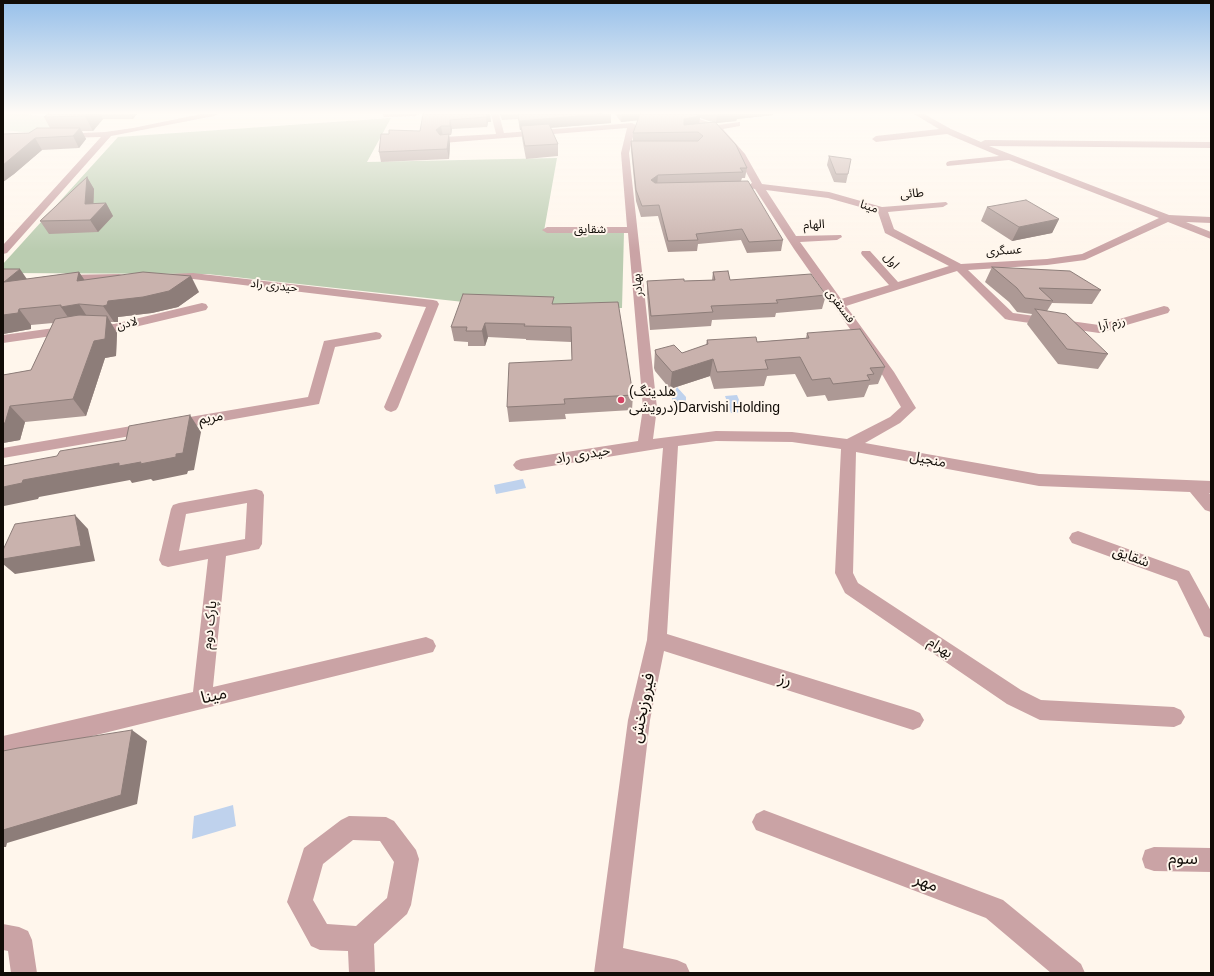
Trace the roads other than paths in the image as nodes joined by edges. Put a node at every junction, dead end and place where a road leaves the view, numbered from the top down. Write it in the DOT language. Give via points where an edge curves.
graph roads {
  1 [pos="84,160"];
  2 [pos="626,160"];
  3 [pos="744,160"];
  4 [pos="995,160"];
  5 [pos="1014,160"];
  6 [pos="950,164"];
  7 [pos="758,186"];
  8 [pos="743,187"];
  9 [pos="943,204"];
  10 [pos="882,210"];
  11 [pos="1168,218"];
  12 [pos="1211,220"];
  13 [pos="547,230"];
  14 [pos="632,230"];
  15 [pos="1211,236"];
  16 [pos="837,237"];
  17 [pos="793,239"];
  18 [pos="7,241"];
  19 [pos="3,251"];
  20 [pos="866,253"];
  21 [pos="958,267"];
  22 [pos="131,277"];
  23 [pos="154,277"];
  24 [pos="819,277"];
  25 [pos="53,278"];
  26 [pos="804,278"];
  27 [pos="896,286"];
  28 [pos="653,289"];
  29 [pos="638,290"];
  30 [pos="838,304"];
  31 [pos="202,307"];
  32 [pos="1164,310"];
  33 [pos="376,336"];
  34 [pos="3,339"];
  35 [pos="391,407"];
  36 [pos="671,442"];
  37 [pos="645,445"];
  38 [pos="849,445"];
  39 [pos="3,453"];
  40 [pos="520,465"];
  41 [pos="1194,486"];
  42 [pos="1211,487"];
  43 [pos="1211,506"];
  44 [pos="1078,538"];
  45 [pos="218,550"];
  46 [pos="1211,630"];
  47 [pos="657,640"];
  48 [pos="426,646"];
  49 [pos="202,699"];
  50 [pos="1174,717"];
  51 [pos="913,720"];
  52 [pos="3,746"];
  53 [pos="764,822"];
  54 [pos="1154,859"];
  55 [pos="1211,860"];
  56 [pos="3,937"];
  57 [pos="361,939"];
  58 [pos="608,966"];
  59 [pos="24,973"];
  60 [pos="362,973"];
  61 [pos="677,973"];
  62 [pos="1072,973"];
  1 -- 18 [label="street"];
  2 -- 14 [label="street, بهادر"];
  3 -- 7 [label="street, فسنقری"];
  4 -- 6 [label="street"];
  5 -- 11 [label="street"];
  7 -- 8 [label="street, مینا"];
  7 -- 10 [label="street, مینا" via="829,195"];
  7 -- 17 [label="street, فسنقری"];
  9 -- 10 [label="street, طائی"];
  10 -- 21 [label="street, مینا" via="889,231"];
  11 -- 12 [label="street"];
  11 -- 15 [label="street"];
  11 -- 21 [label="street, عسگری" via="1085,256 1047,262"];
  13 -- 14 [label="street, شقایق"];
  14 -- 29 [label="street, بهادر"];
  16 -- 17 [label="street, الهام"];
  17 -- 24 [label="street, فسنقری"];
  18 -- 19 [label="street"];
  20 -- 27 [label="street, اول"];
  21 -- 27 [label="street, عسگری"];
  21 -- 32 [label="street, رزم آرا" via="1009,316 1099,329"];
  22 -- 25 [label="street"];
  23 -- 35 [label="street, حیدری راد" via="193,276 433,304"];
  24 -- 26 [label="street"];
  24 -- 30 [label="street, فسنقری"];
  27 -- 30 [label="street, عسگری"];
  28 -- 29 [label="street"];
  29 -- 37 [label="street, بهادر" via="650,408"];
  30 -- 38 [label="street, فسنقری" via="889,375 909,408 895,420"];
  31 -- 34 [label="street, لادن" via="114,328 90,326"];
  33 -- 39 [label="street, مریم" via="329,344 314,401"];
  36 -- 37 [label="street, منجیل"];
  36 -- 38 [label="street, منجیل" via="746,435 792,437"];
  36 -- 47 [label="street, فیروزبخش"];
  37 -- 40 [label="street, حیدری راد"];
  38 -- 41 [label="street, منجیل" via="1039,480"];
  38 -- 50 [label="street, بهرام" via="844,573 851,588 1014,697 1040,710"];
  41 -- 42 [label="street, منجیل"];
  41 -- 43 [label="street"];
  44 -- 46 [label="street, شقایق" via="1183,576"];
  45 -- 45 [label="street" via="168,560 179,509 256,496 253,544"];
  45 -- 49 [label="street, پارک دوم"];
  47 -- 51 [label="street, رز"];
  47 -- 58 [label="street, فیروزبخش" via="639,720"];
  48 -- 49 [label="street, مینا"];
  49 -- 52 [label="street, مینا"];
  53 -- 62 [label="street, مهر" via="994,909"];
  54 -- 55 [label="street, سوم"];
  56 -- 59 [label="street" via="19,940"];
  57 -- 57 [label="street" via="398,905 407,859 386,829 349,828 313,857 300,902 320,937"];
  57 -- 60 [label="street"];
  58 -- 61 [label="street"];
}
